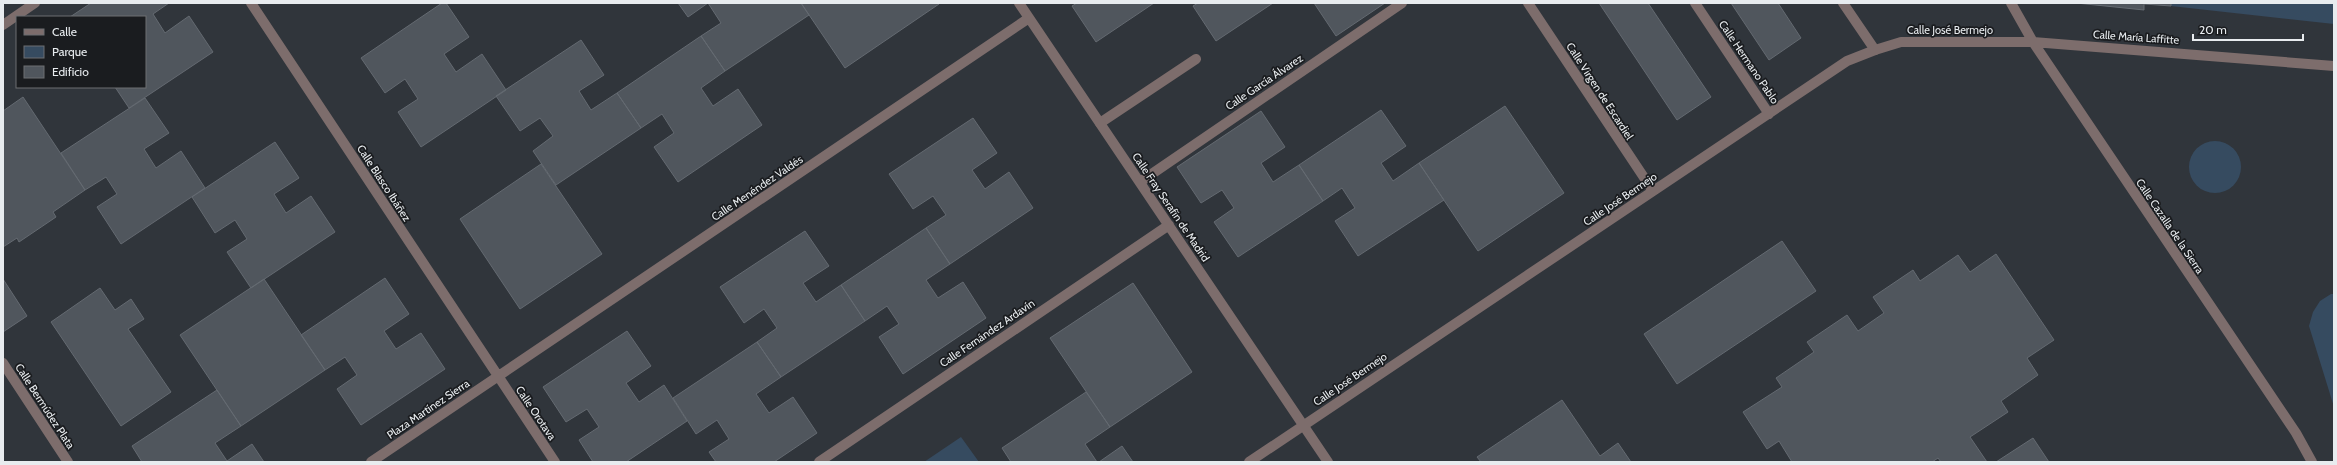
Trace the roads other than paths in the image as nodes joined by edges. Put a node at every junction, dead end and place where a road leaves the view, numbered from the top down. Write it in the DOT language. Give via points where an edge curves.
graph roads {
  1 [pos="35,3"];
  2 [pos="251,3"];
  3 [pos="1019,3"];
  4 [pos="1402,3"];
  5 [pos="1528,3"];
  6 [pos="1695,3"];
  7 [pos="1843,3"];
  8 [pos="2011,3"];
  9 [pos="16,16"];
  10 [pos="16,16"];
  11 [pos="1029,18"];
  12 [pos="3,25"];
  13 [pos="2033,42"];
  14 [pos="1875,50"];
  15 [pos="1196,59"];
  16 [pos="2334,66"];
  17 [pos="1769,114"];
  18 [pos="1100,123"];
  19 [pos="1140,182"];
  20 [pos="1652,191"];
  21 [pos="1169,225"];
  22 [pos="3,363"];
  23 [pos="498,377"];
  24 [pos="1304,425"];
  25 [pos="68,462"];
  26 [pos="371,462"];
  27 [pos="555,462"];
  28 [pos="819,462"];
  29 [pos="1249,462"];
  30 [pos="1328,462"];
  31 [pos="2312,462"];
  1 -- 9 [label="street"];
  2 -- 23 [label="street, Calle Blasco Ibáñez"];
  3 -- 11 [label="street, Calle Fray Serafín de Madrid"];
  4 -- 19 [label="street, Calle García Álvarez"];
  5 -- 20 [label="street, Calle Virgen de Escardiel"];
  6 -- 17 [label="street, Calle Hermano Pablo"];
  7 -- 14 [label="street"];
  8 -- 13 [label="street, Calle Cazalla de la Sierra"];
  10 -- 12 [label="street"];
  11 -- 18 [label="street, Calle Fray Serafín de Madrid"];
  11 -- 23 [label="street, Calle Menéndez Valdés"];
  13 -- 14 [label="street, Calle José Bermejo" via="1901,42"];
  13 -- 16 [label="street, Calle María Laffitte"];
  13 -- 31 [label="street, Calle Cazalla de la Sierra" via="2296,433"];
  14 -- 17 [label="street, Calle José Bermejo" via="1847,61"];
  15 -- 18 [label="street"];
  17 -- 20 [label="street, Calle José Bermejo"];
  18 -- 19 [label="street, Calle Fray Serafín de Madrid"];
  19 -- 21 [label="street, Calle Fray Serafín de Madrid"];
  20 -- 24 [label="street, Calle José Bermejo"];
  21 -- 24 [label="street, Calle Fray Serafín de Madrid"];
  21 -- 28 [label="street, Calle Fernández Ardavín"];
  22 -- 25 [label="street, Calle Bermúdez Plata"];
  23 -- 26 [label="street, Plaza Martínez Sierra"];
  23 -- 27 [label="street, Calle Orotava"];
  24 -- 29 [label="street, Calle José Bermejo"];
  24 -- 30 [label="street, Calle Fray Serafín de Madrid"];
}
